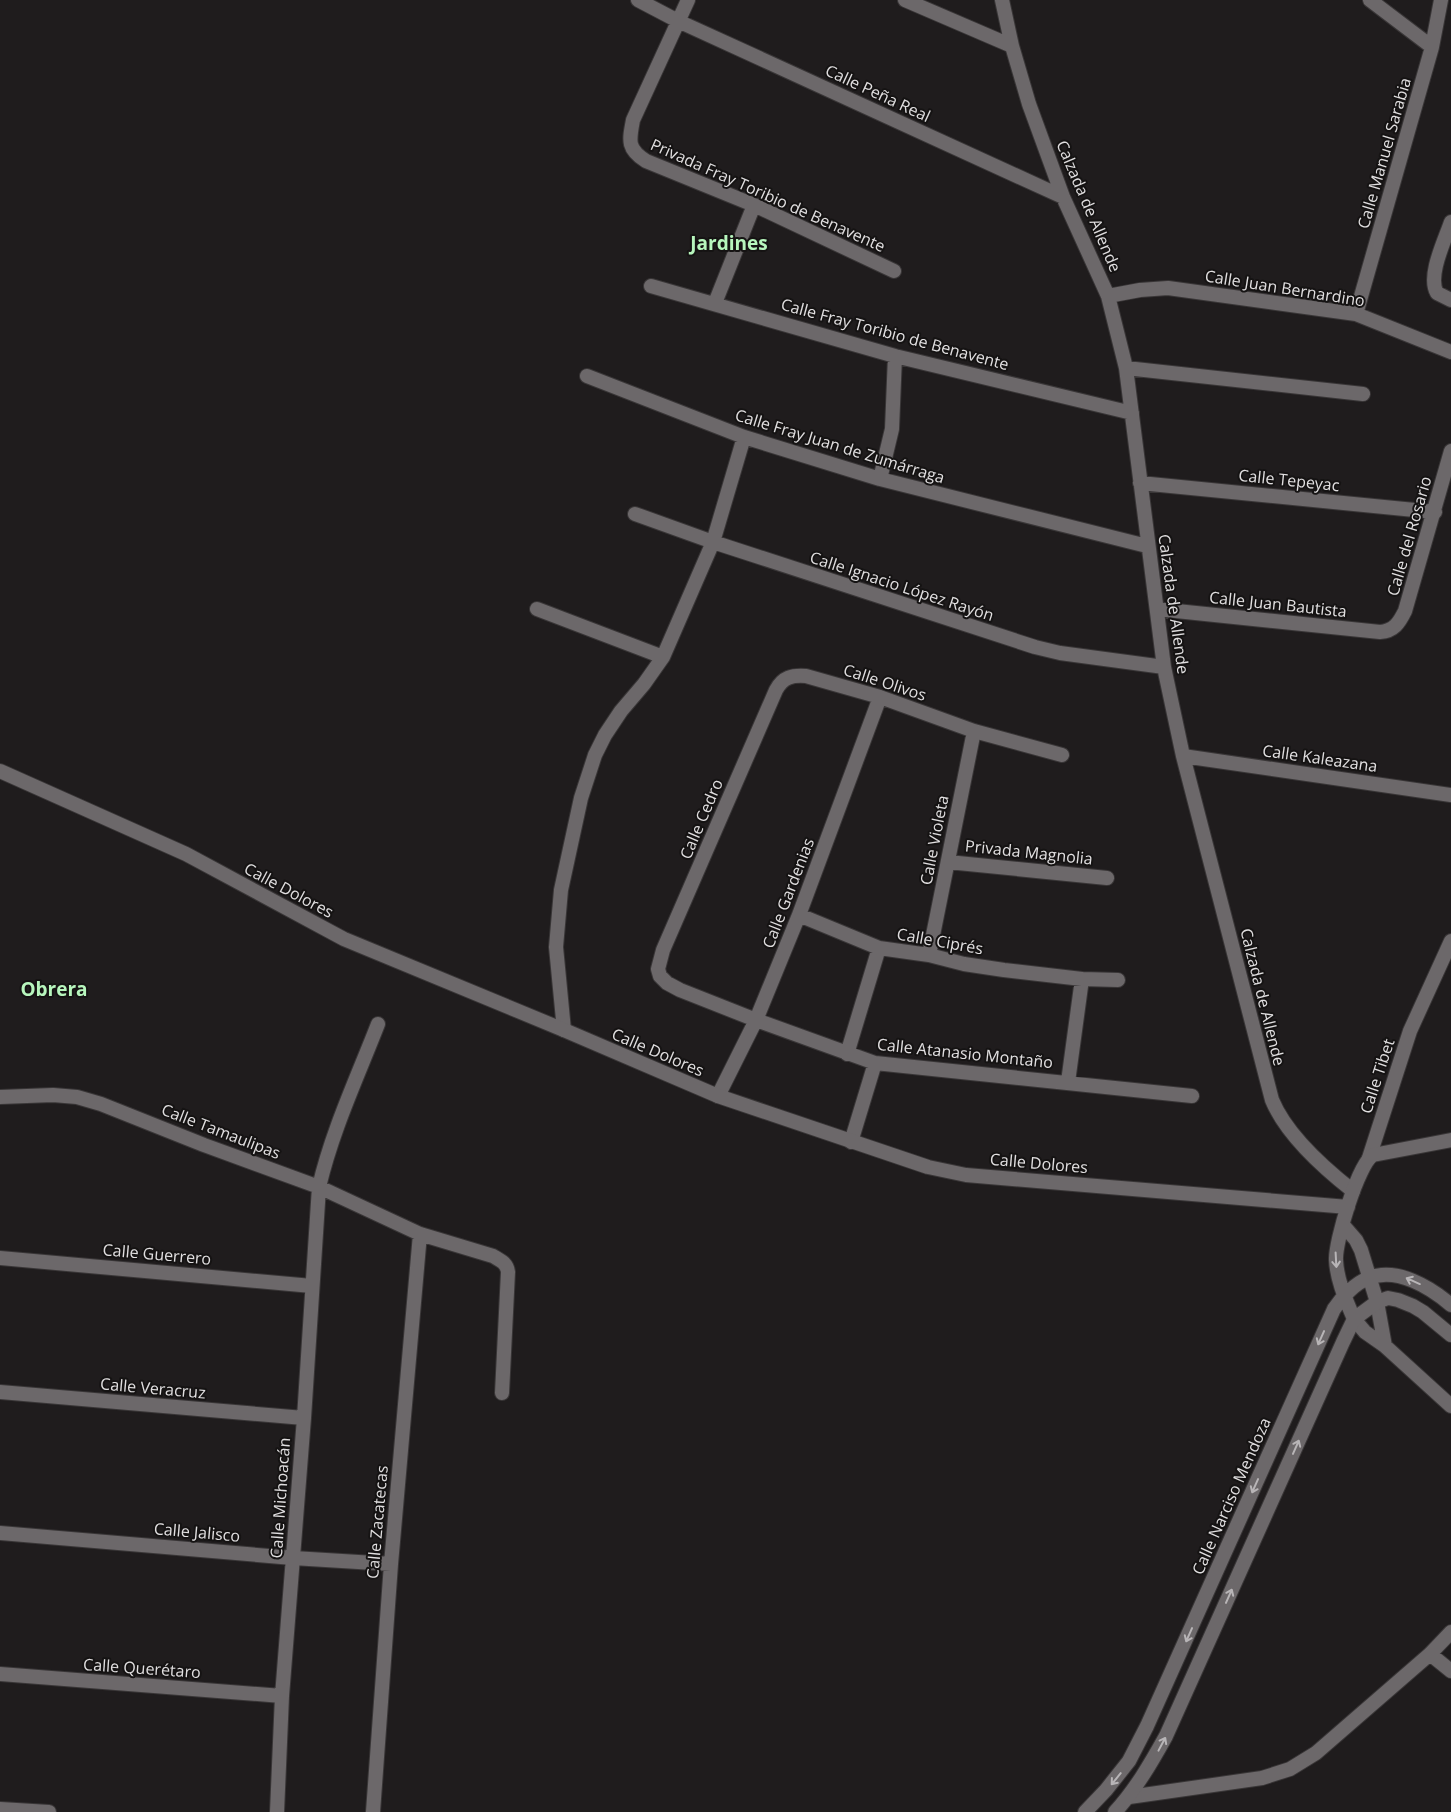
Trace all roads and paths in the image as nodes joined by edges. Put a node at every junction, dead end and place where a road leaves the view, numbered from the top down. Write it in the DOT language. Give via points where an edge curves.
graph roads {
  1 [pos="638,0"];
  2 [pos="688,0"];
  3 [pos="905,0"];
  4 [pos="1002,0"];
  5 [pos="1370,0"];
  6 [pos="1441,0"];
  7 [pos="678,20"];
  8 [pos="1012,46"];
  9 [pos="1432,48"];
  10 [pos="1063,197"];
  11 [pos="754,205"];
  12 [pos="1451,222"];
  13 [pos="894,271"];
  14 [pos="651,286"];
  15 [pos="1108,296"];
  16 [pos="1451,300"];
  17 [pos="715,303"];
  18 [pos="1356,314"];
  19 [pos="1451,352"];
  20 [pos="895,356"];
  21 [pos="1126,368"];
  22 [pos="587,376"];
  23 [pos="1363,394"];
  24 [pos="1132,412"];
  25 [pos="744,437"];
  26 [pos="1451,451"];
  27 [pos="880,480"];
  28 [pos="1140,483"];
  29 [pos="1435,512"];
  30 [pos="635,514"];
  31 [pos="713,542"];
  32 [pos="1147,546"];
  33 [pos="537,609"];
  34 [pos="1157,609"];
  35 [pos="1394,628"];
  36 [pos="663,657"];
  37 [pos="1164,667"];
  38 [pos="784,679"];
  39 [pos="880,697"];
  40 [pos="974,731"];
  41 [pos="1062,755"];
  42 [pos="1183,756"];
  43 [pos="0,771"];
  44 [pos="1451,795"];
  45 [pos="948,862"];
  46 [pos="1107,878"];
  47 [pos="799,915"];
  48 [pos="1451,941"];
  49 [pos="879,948"];
  50 [pos="929,955"];
  51 [pos="660,976"];
  52 [pos="1082,979"];
  53 [pos="1118,980"];
  54 [pos="756,1020"];
  55 [pos="378,1024"];
  56 [pos="564,1030"];
  57 [pos="847,1054"];
  58 [pos="875,1063"];
  59 [pos="1068,1082"];
  60 [pos="718,1096"];
  61 [pos="1192,1096"];
  62 [pos="0,1097"];
  63 [pos="1451,1140"];
  64 [pos="851,1142"];
  65 [pos="1369,1158"];
  66 [pos="319,1187"];
  67 [pos="1353,1191"];
  68 [pos="1348,1207"];
  69 [pos="1342,1225"];
  70 [pos="420,1234"];
  71 [pos="0,1258"];
  72 [pos="1368,1278"];
  73 [pos="312,1286"];
  74 [pos="1344,1295"];
  75 [pos="1377,1302"];
  76 [pos="1451,1305"];
  77 [pos="1354,1319"];
  78 [pos="1451,1335"];
  79 [pos="1384,1346"];
  80 [pos="0,1392"];
  81 [pos="502,1392"];
  82 [pos="1451,1406"];
  83 [pos="304,1418"];
  84 [pos="0,1533"];
  85 [pos="293,1558"];
  86 [pos="391,1564"];
  87 [pos="1451,1632"];
  88 [pos="1430,1654"];
  89 [pos="1451,1671"];
  90 [pos="0,1674"];
  91 [pos="282,1696"];
  92 [pos="1129,1797"];
  93 [pos="0,1809"];
  94 [pos="49,1812"];
  95 [pos="277,1812"];
  96 [pos="373,1812"];
  97 [pos="1085,1812"];
  98 [pos="1115,1812"];
  1 -- 7 [label="street, Calle Peña Real"];
  2 -- 7 [label="street"];
  3 -- 8 [label="street"];
  4 -- 8 [label="street, Calzada de Allende"];
  5 -- 9 [label="street"];
  6 -- 9 [label="street, Calle Manuel Sarabia"];
  7 -- 10 [label="street, Calle Peña Real"];
  7 -- 11 [label="street, Privada Fray Toribio de Benavente" via="634,120 631,147 646,162"];
  8 -- 10 [label="street, Calzada de Allende"];
  9 -- 18 [label="street, Calle Manuel Sarabia"];
  10 -- 15 [label="street, Calzada de Allende"];
  11 -- 13 [label="street, Privada Fray Toribio de Benavente"];
  11 -- 17 [label="street"];
  12 -- 16 [label="street" via="1434,283 1437,293"];
  14 -- 17 [label="street, Calle Fray Toribio de Benavente"];
  15 -- 18 [label="street, Calle Juan Bernardino" via="1168,288"];
  15 -- 21 [label="street, Calzada de Allende"];
  17 -- 20 [label="street, Calle Fray Toribio de Benavente"];
  18 -- 19 [label="street, Calle Juan Bernardino"];
  20 -- 24 [label="street, Calle Fray Toribio de Benavente"];
  20 -- 27 [label="street" via="892,429"];
  21 -- 23 [label="street"];
  21 -- 24 [label="street, Calzada de Allende"];
  22 -- 25 [label="street, Calle Fray Juan de Zumárraga"];
  24 -- 28 [label="street, Calzada de Allende"];
  25 -- 27 [label="street, Calle Fray Juan de Zumárraga"];
  25 -- 31 [label="street"];
  26 -- 29 [label="street, Calle del Rosario"];
  27 -- 32 [label="street, Calle Fray Juan de Zumárraga"];
  28 -- 29 [label="street, Calle Tepeyac"];
  28 -- 32 [label="street, Calzada de Allende"];
  29 -- 35 [label="street, Calle del Rosario" via="1405,612"];
  30 -- 31 [label="street, Calle Ignacio López Rayón"];
  31 -- 36 [label="street"];
  31 -- 37 [label="street, Calle Ignacio López Rayón" via="1060,654"];
  32 -- 34 [label="street, Calzada de Allende"];
  33 -- 36 [label="street"];
  34 -- 35 [label="street, Calle Juan Bautista" via="1380,632"];
  34 -- 37 [label="street, Calzada de Allende"];
  36 -- 56 [label="street" via="604,735 581,798 561,890 556,947"];
  37 -- 42 [label="street, Calzada de Allende"];
  38 -- 39 [label="street, Calle Olivos" via="806,676"];
  38 -- 51 [label="street, Calle Cedro" via="776,690 664,950 658,969"];
  39 -- 40 [label="street, Calle Olivos"];
  39 -- 47 [label="street, Calle Gardenias"];
  40 -- 41 [label="street, Calle Olivos"];
  40 -- 45 [label="street, Calle Violeta"];
  42 -- 44 [label="street, Calle Kaleazana"];
  42 -- 67 [label="street, Calzada de Allende" via="1272,1100 1309,1152"];
  43 -- 56 [label="street, Calle Dolores" via="186,854 344,939"];
  45 -- 46 [label="street, Privada Magnolia"];
  45 -- 50 [label="street, Calle Violeta"];
  47 -- 49 [label="street, Calle Ciprés"];
  47 -- 54 [label="street, Calle Gardenias"];
  48 -- 65 [label="street, Calle Tibet" via="1410,1031"];
  49 -- 50 [label="street, Calle Ciprés"];
  49 -- 57 [label="street"];
  50 -- 52 [label="street, Calle Ciprés" via="964,964"];
  51 -- 54 [label="street, Calle Atanasio Montaño" via="680,990"];
  52 -- 53 [label="street, Calle Ciprés"];
  52 -- 59 [label="street"];
  54 -- 57 [label="street, Calle Atanasio Montaño"];
  54 -- 60 [label="street, Calle Gardenias"];
  55 -- 66 [label="street, Calle Michoacán" via="325,1160"];
  56 -- 60 [label="street, Calle Dolores"];
  57 -- 58 [label="street, Calle Atanasio Montaño"];
  58 -- 59 [label="street, Calle Atanasio Montaño"];
  58 -- 64 [label="street"];
  59 -- 61 [label="street, Calle Atanasio Montaño"];
  60 -- 64 [label="street, Calle Dolores"];
  62 -- 66 [label="street, Calle Tamaulipas" via="53,1095 101,1104"];
  63 -- 65 [label="street"];
  64 -- 68 [label="street, Calle Dolores" via="928,1167 966,1175"];
  65 -- 67 [label="street, Calle Tibet"];
  66 -- 70 [label="street, Calle Tamaulipas"];
  66 -- 73 [label="street, Calle Michoacán"];
  67 -- 68 [label="street, Calle Tibet"];
  68 -- 69 [label="street, Calle Tibet"];
  69 -- 72 [label="street" via="1361,1250"];
  69 -- 74 [label="street, Calle Tibet, one-way" via="1336,1251 1337,1271"];
  70 -- 81 [label="street, Calle Tamaulipas" via="493,1256 506,1265 508,1282"];
  70 -- 86 [label="street, Calle Zacatecas"];
  71 -- 73 [label="street, Calle Guerrero"];
  72 -- 74 [label="street, Calle Narciso Mendoza"];
  72 -- 75 [label="street"];
  76 -- 72 [label="street, one-way" via="1436,1293 1403,1277"];
  73 -- 83 [label="street, Calle Michoacán"];
  74 -- 77 [label="street, Calle Tibet"];
  74 -- 97 [label="street, Calle Narciso Mendoza, one-way" via="1334,1309 1147,1726 1129,1761"];
  75 -- 77 [label="street"];
  75 -- 78 [label="street" via="1388,1298 1413,1306"];
  75 -- 79 [label="street"];
  77 -- 79 [label="street"];
  92 -- 77 [label="street, one-way" via="1166,1736"];
  79 -- 82 [label="street"];
  80 -- 83 [label="street, Calle Veracruz"];
  83 -- 85 [label="street, Calle Michoacán"];
  84 -- 85 [label="street, Calle Jalisco"];
  85 -- 86 [label="street, Calle Jalisco"];
  85 -- 91 [label="street, Calle Michoacán"];
  86 -- 96 [label="street, Calle Zacatecas"];
  87 -- 88 [label="street"];
  88 -- 89 [label="street"];
  88 -- 92 [label="street" via="1316,1753 1290,1769 1262,1778"];
  90 -- 91 [label="street, Calle Querétaro"];
  91 -- 95 [label="street, Calle Michoacán"];
  92 -- 98 [label="street"];
  93 -- 94 [label="street"];
}
